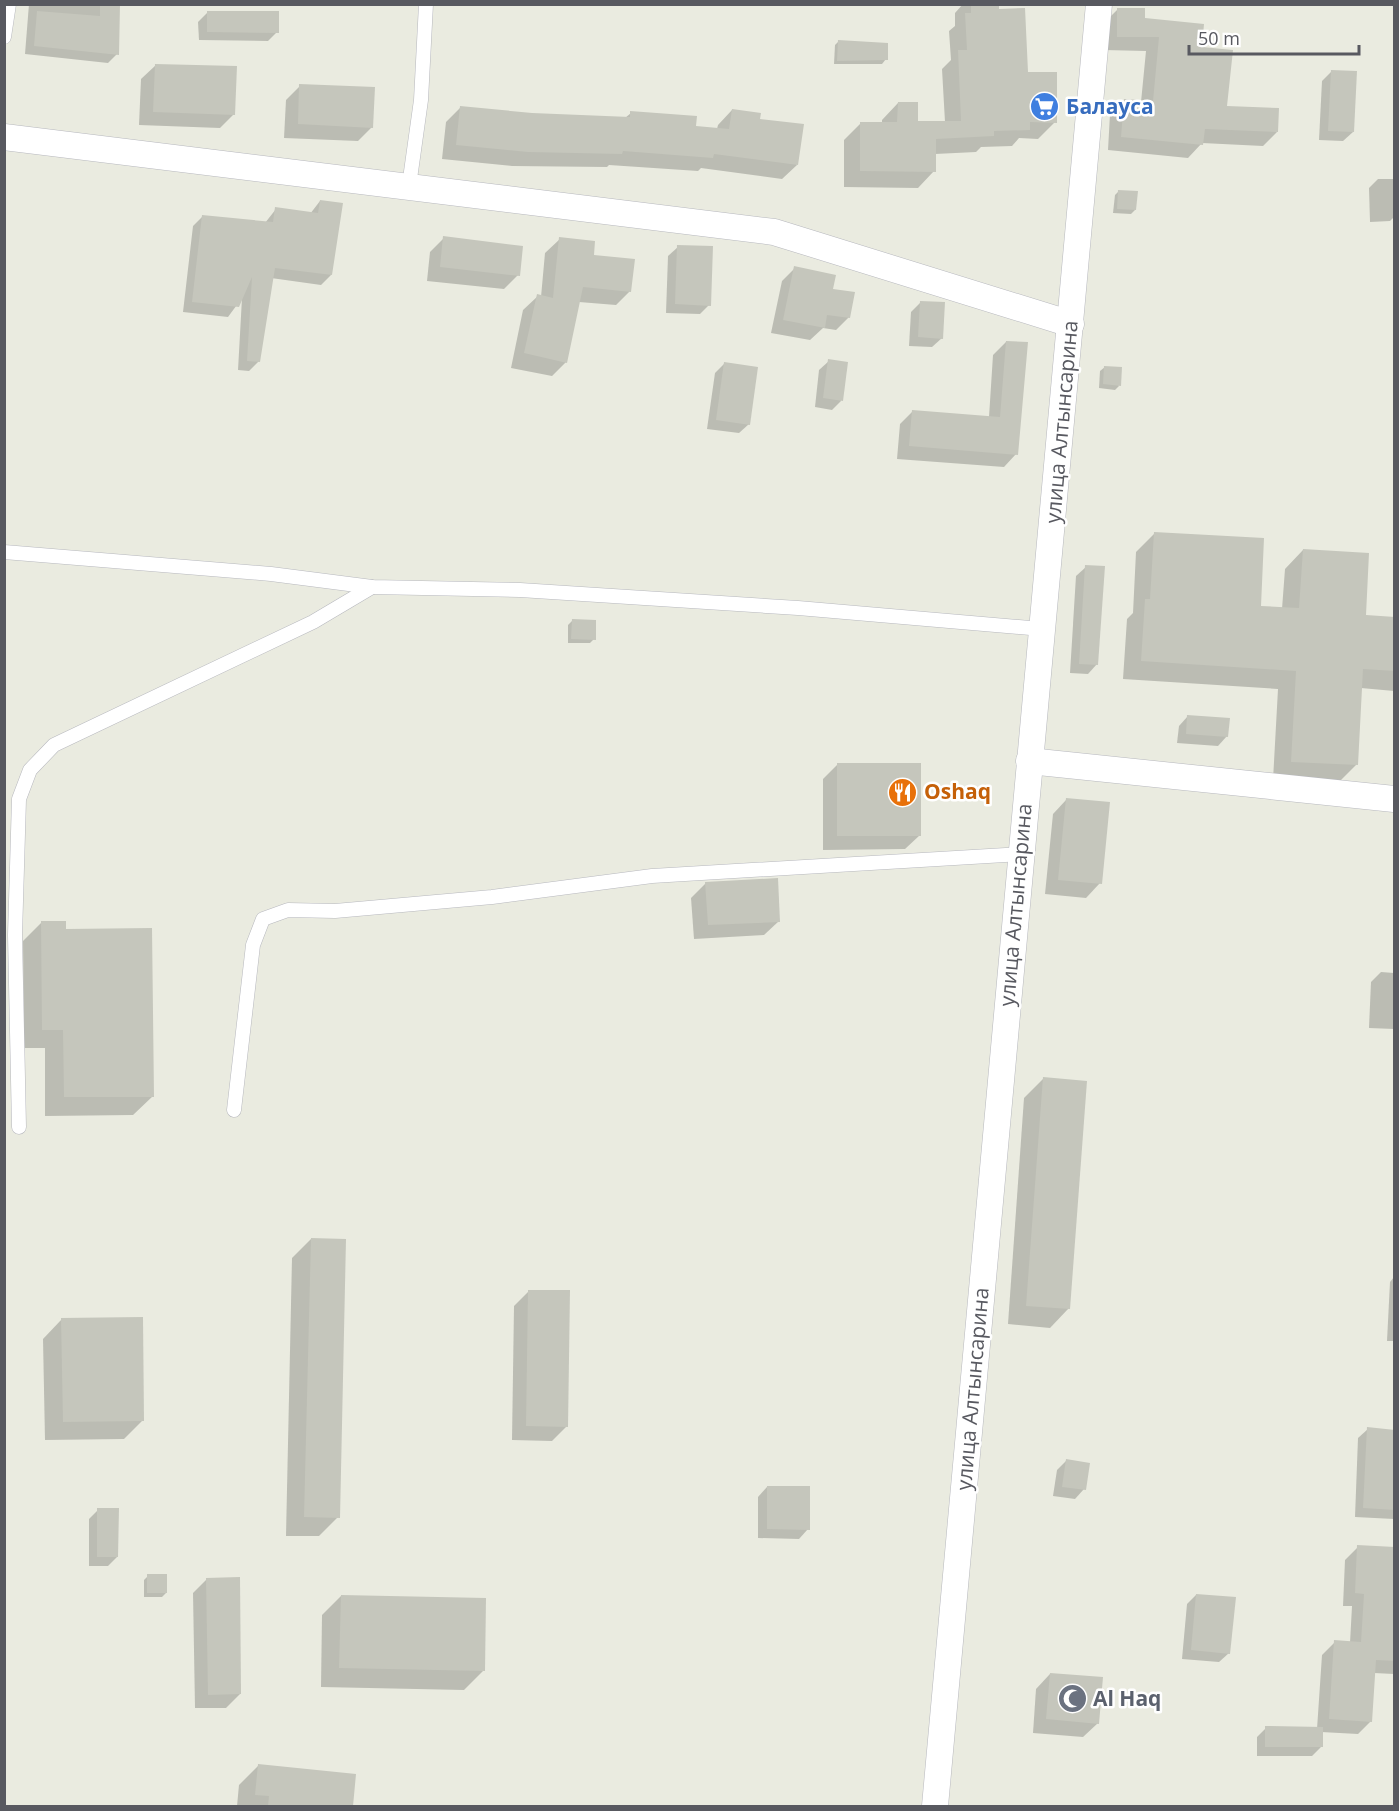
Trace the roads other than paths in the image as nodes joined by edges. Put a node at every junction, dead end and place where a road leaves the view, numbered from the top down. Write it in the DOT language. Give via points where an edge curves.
graph roads {
  1 [pos="9,4"];
  2 [pos="426,4"];
  3 [pos="1099,4"];
  4 [pos="4,37"];
  5 [pos="4,137"];
  6 [pos="409,186"];
  7 [pos="1071,324"];
  8 [pos="4,552"];
  9 [pos="372,587"];
  10 [pos="1042,629"];
  11 [pos="1029,761"];
  12 [pos="1395,799"];
  13 [pos="1021,854"];
  14 [pos="234,1110"];
  15 [pos="19,1127"];
  16 [pos="935,1806"];
  1 -- 4 [label="lane"];
  2 -- 6 [label="lane" via="421,100"];
  3 -- 7 [label="street, улица Алтынсарина"];
  5 -- 6 [label="street"];
  6 -- 7 [label="street" via="774,232"];
  7 -- 10 [label="street, улица Алтынсарина"];
  8 -- 9 [label="lane" via="271,574"];
  9 -- 10 [label="lane" via="520,590"];
  9 -- 15 [label="lane" via="313,622 54,745 30,771 19,799 15,934"];
  10 -- 11 [label="street, улица Алтынсарина"];
  11 -- 12 [label="street"];
  11 -- 13 [label="street, улица Алтынсарина"];
  13 -- 14 [label="lane" via="652,876 470,899 335,911 288,910 263,919 253,945"];
  13 -- 16 [label="street, улица Алтынсарина"];
}
